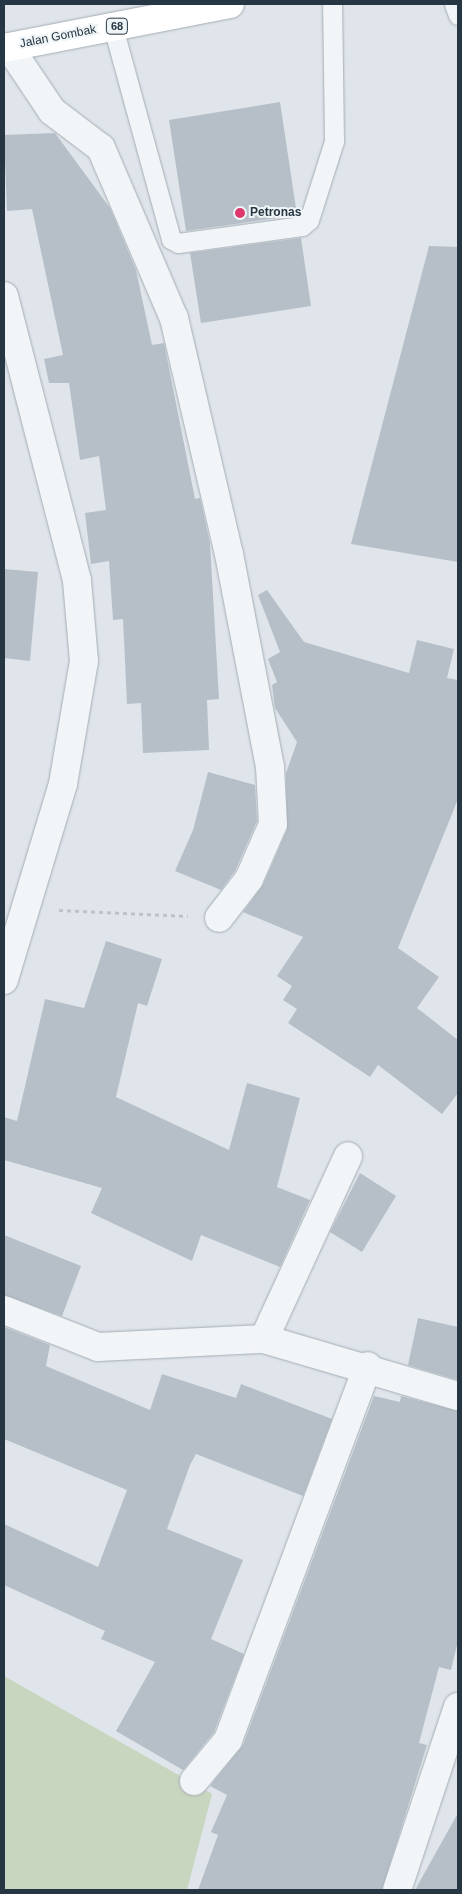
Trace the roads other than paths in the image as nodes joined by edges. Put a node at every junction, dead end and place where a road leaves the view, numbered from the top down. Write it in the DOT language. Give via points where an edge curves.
graph roads {
  1 [pos="230,4"];
  2 [pos="332,4"];
  3 [pos="454,4"];
  4 [pos="458,15"];
  5 [pos="113,27"];
  6 [pos="6,47"];
  7 [pos="4,296"];
  8 [pos="218,918"];
  9 [pos="4,980"];
  10 [pos="348,1156"];
  11 [pos="4,1310"];
  12 [pos="264,1340"];
  13 [pos="368,1366"];
  14 [pos="458,1396"];
  15 [pos="458,1707"];
  16 [pos="194,1781"];
  17 [pos="448,1783"];
  18 [pos="397,1890"];
  1 -- 5 [label="main road, Jalan Gombak / 68"];
  2 -- 5 [label="lane" via="334,141 309,220 302,226 178,243 171,239"];
  3 -- 4 [label="lane"];
  5 -- 6 [label="main road, Jalan Gombak / 68"];
  6 -- 8 [label="street" via="52,111 100,148 174,318 229,554 270,767 273,824 249,879"];
  7 -- 9 [label="street" via="77,582 84,661 63,784"];
  10 -- 12 [label="street"];
  11 -- 12 [label="street" via="98,1347"];
  12 -- 13 [label="street"];
  13 -- 14 [label="street"];
  13 -- 16 [label="street" via="228,1740"];
  15 -- 17 [label="street"];
  17 -- 18 [label="street"];
}
